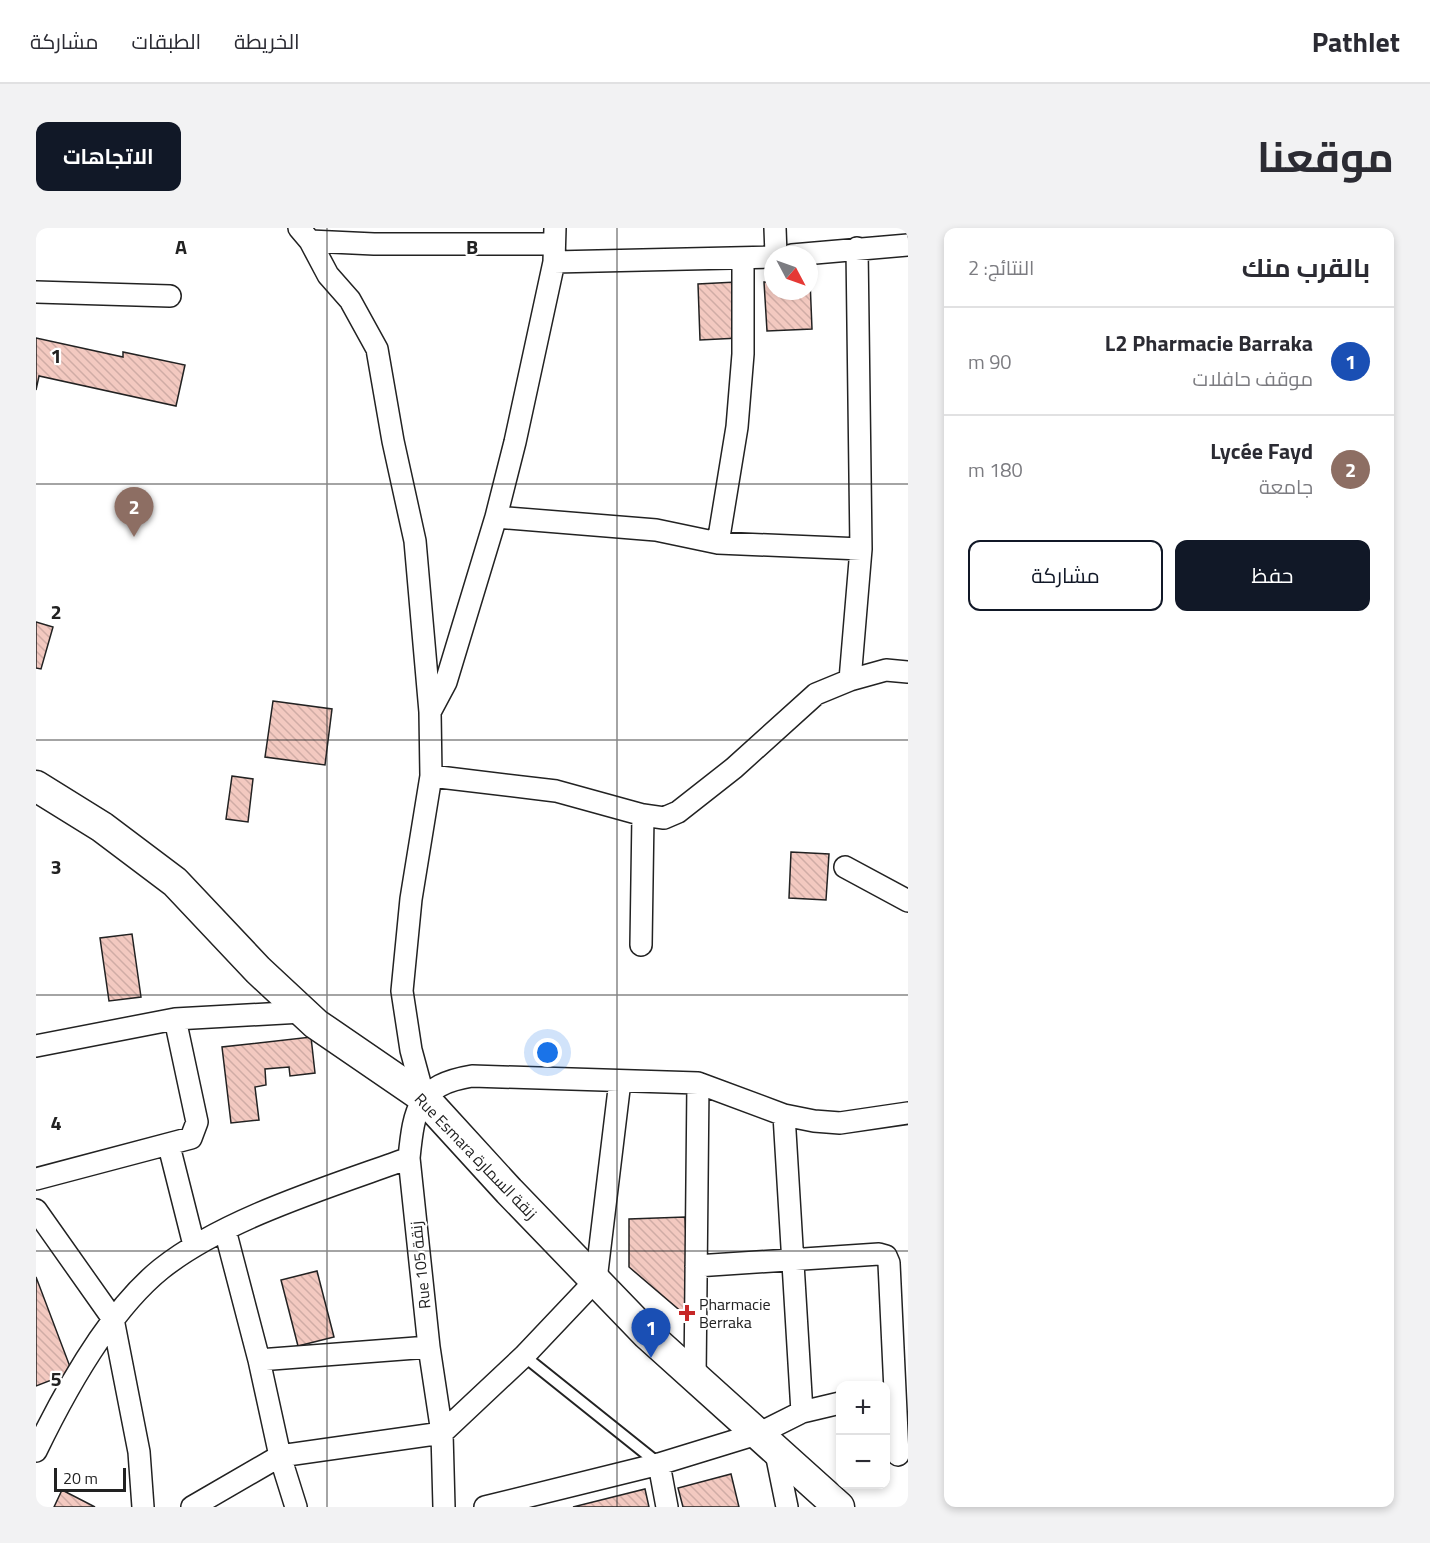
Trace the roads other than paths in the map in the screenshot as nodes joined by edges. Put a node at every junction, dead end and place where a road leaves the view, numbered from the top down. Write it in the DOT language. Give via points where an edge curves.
graph roads {
  1 [pos="775,228"];
  2 [pos="305,234"];
  3 [pos="373,236"];
  4 [pos="459,236"];
  5 [pos="881,238"];
  6 [pos="554,245"];
  7 [pos="908,245"];
  8 [pos="775,246"];
  9 [pos="857,248"];
  10 [pos="818,252"];
  11 [pos="764,257"];
  12 [pos="743,258"];
  13 [pos="36,292"];
  14 [pos="170,296"];
  15 [pos="496,518"];
  16 [pos="718,543"];
  17 [pos="861,549"];
  18 [pos="908,672"];
  19 [pos="850,680"];
  20 [pos="430,712"];
  21 [pos="431,776"];
  22 [pos="36,786"];
  23 [pos="643,815"];
  24 [pos="845,867"];
  25 [pos="908,901"];
  26 [pos="641,945"];
  27 [pos="302,1012"];
  28 [pos="175,1019"];
  29 [pos="36,1047"];
  30 [pos="620,1081"];
  31 [pos="698,1083"];
  32 [pos="423,1098"];
  33 [pos="908,1113"];
  34 [pos="784,1115"];
  35 [pos="169,1146"];
  36 [pos="409,1158"];
  37 [pos="36,1179"];
  38 [pos="36,1210"];
  39 [pos="225,1230"];
  40 [pos="194,1245"];
  41 [pos="795,1260"];
  42 [pos="696,1266"];
  43 [pos="596,1280"];
  44 [pos="113,1319"];
  45 [pos="429,1347"];
  46 [pos="901,1349"];
  47 [pos="524,1356"];
  48 [pos="259,1360"];
  49 [pos="695,1380"];
  50 [pos="890,1393"];
  51 [pos="836,1404"];
  52 [pos="802,1412"];
  53 [pos="442,1433"];
  54 [pos="768,1443"];
  55 [pos="36,1451"];
  56 [pos="898,1455"];
  57 [pos="280,1456"];
  58 [pos="659,1464"];
  59 [pos="539,1500"];
  60 [pos="142,1507"];
  61 [pos="192,1507"];
  62 [pos="296,1507"];
  63 [pos="444,1507"];
  64 [pos="485,1507"];
  65 [pos="667,1507"];
  66 [pos="787,1507"];
  67 [pos="839,1507"];
  1 -- 8 [label="street"];
  2 -- 3 [label="street"];
  2 -- 20 [label="street" via="328,274 350,300 377,349 415,541"];
  3 -- 4 [label="street"];
  4 -- 6 [label="street"];
  5 -- 7 [label="street"];
  5 -- 9 [label="street"];
  6 -- 12 [label="street"];
  6 -- 15 [label="street"];
  9 -- 10 [label="street"];
  9 -- 17 [label="street"];
  11 -- 12 [label="street"];
  12 -- 16 [label="street" via="743,354 737,427"];
  13 -- 14 [label="street"];
  15 -- 16 [label="street" via="656,530"];
  15 -- 20 [label="street" via="446,682"];
  16 -- 17 [label="street"];
  17 -- 19 [label="street"];
  18 -- 19 [label="street" via="886,670"];
  19 -- 23 [label="street" via="816,694 678,812 664,818"];
  20 -- 21 [label="street"];
  21 -- 23 [label="street" via="556,790"];
  21 -- 32 [label="street" via="411,899 402,992"];
  22 -- 27 [label="street, Rue Esmara زنقة السمارة" via="102,827 175,882"];
  23 -- 26 [label="street"];
  24 -- 25 [label="street"];
  27 -- 28 [label="street"];
  27 -- 32 [label="street, Rue Esmara زنقة السمارة"];
  28 -- 29 [label="street"];
  28 -- 35 [label="street" via="197,1127 191,1138"];
  30 -- 31 [label="street"];
  30 -- 32 [label="street" via="472,1076 449,1080"];
  30 -- 43 [label="street"];
  31 -- 34 [label="street"];
  31 -- 42 [label="street"];
  32 -- 36 [label="street, Rue 105 زنقة" via="412,1126"];
  32 -- 43 [label="street, Rue Esmara زنقة السمارة"];
  33 -- 34 [label="street" via="840,1123"];
  34 -- 41 [label="street"];
  35 -- 37 [label="street"];
  35 -- 40 [label="street"];
  36 -- 39 [label="street"];
  36 -- 45 [label="street, Rue 105 زنقة"];
  38 -- 44 [label="street"];
  39 -- 40 [label="street"];
  39 -- 48 [label="street"];
  40 -- 44 [label="street" via="161,1269"];
  41 -- 42 [label="street"];
  41 -- 46 [label="street" via="886,1256"];
  41 -- 52 [label="street"];
  42 -- 49 [label="street"];
  43 -- 47 [label="street"];
  43 -- 49 [label="street, Rue Esmara زنقة السمارة"];
  44 -- 55 [label="street" via="57,1406"];
  44 -- 60 [label="street" via="139,1452"];
  45 -- 48 [label="street"];
  45 -- 53 [label="street, Rue 105 زنقة"];
  46 -- 50 [label="street"];
  47 -- 53 [label="street"];
  47 -- 58 [label="lane"];
  48 -- 57 [label="street"];
  49 -- 54 [label="street, Rue Esmara زنقة السمارة"];
  50 -- 56 [label="street"];
  51 -- 52 [label="street"];
  52 -- 54 [label="street"];
  53 -- 57 [label="street"];
  53 -- 63 [label="street, Rue 105 زنقة"];
  54 -- 58 [label="street"];
  54 -- 66 [label="street"];
  54 -- 67 [label="street, Rue Esmara زنقة السمارة"];
  57 -- 61 [label="street"];
  57 -- 62 [label="street"];
  58 -- 59 [label="street"];
  58 -- 65 [label="street"];
  59 -- 64 [label="street"];
}
